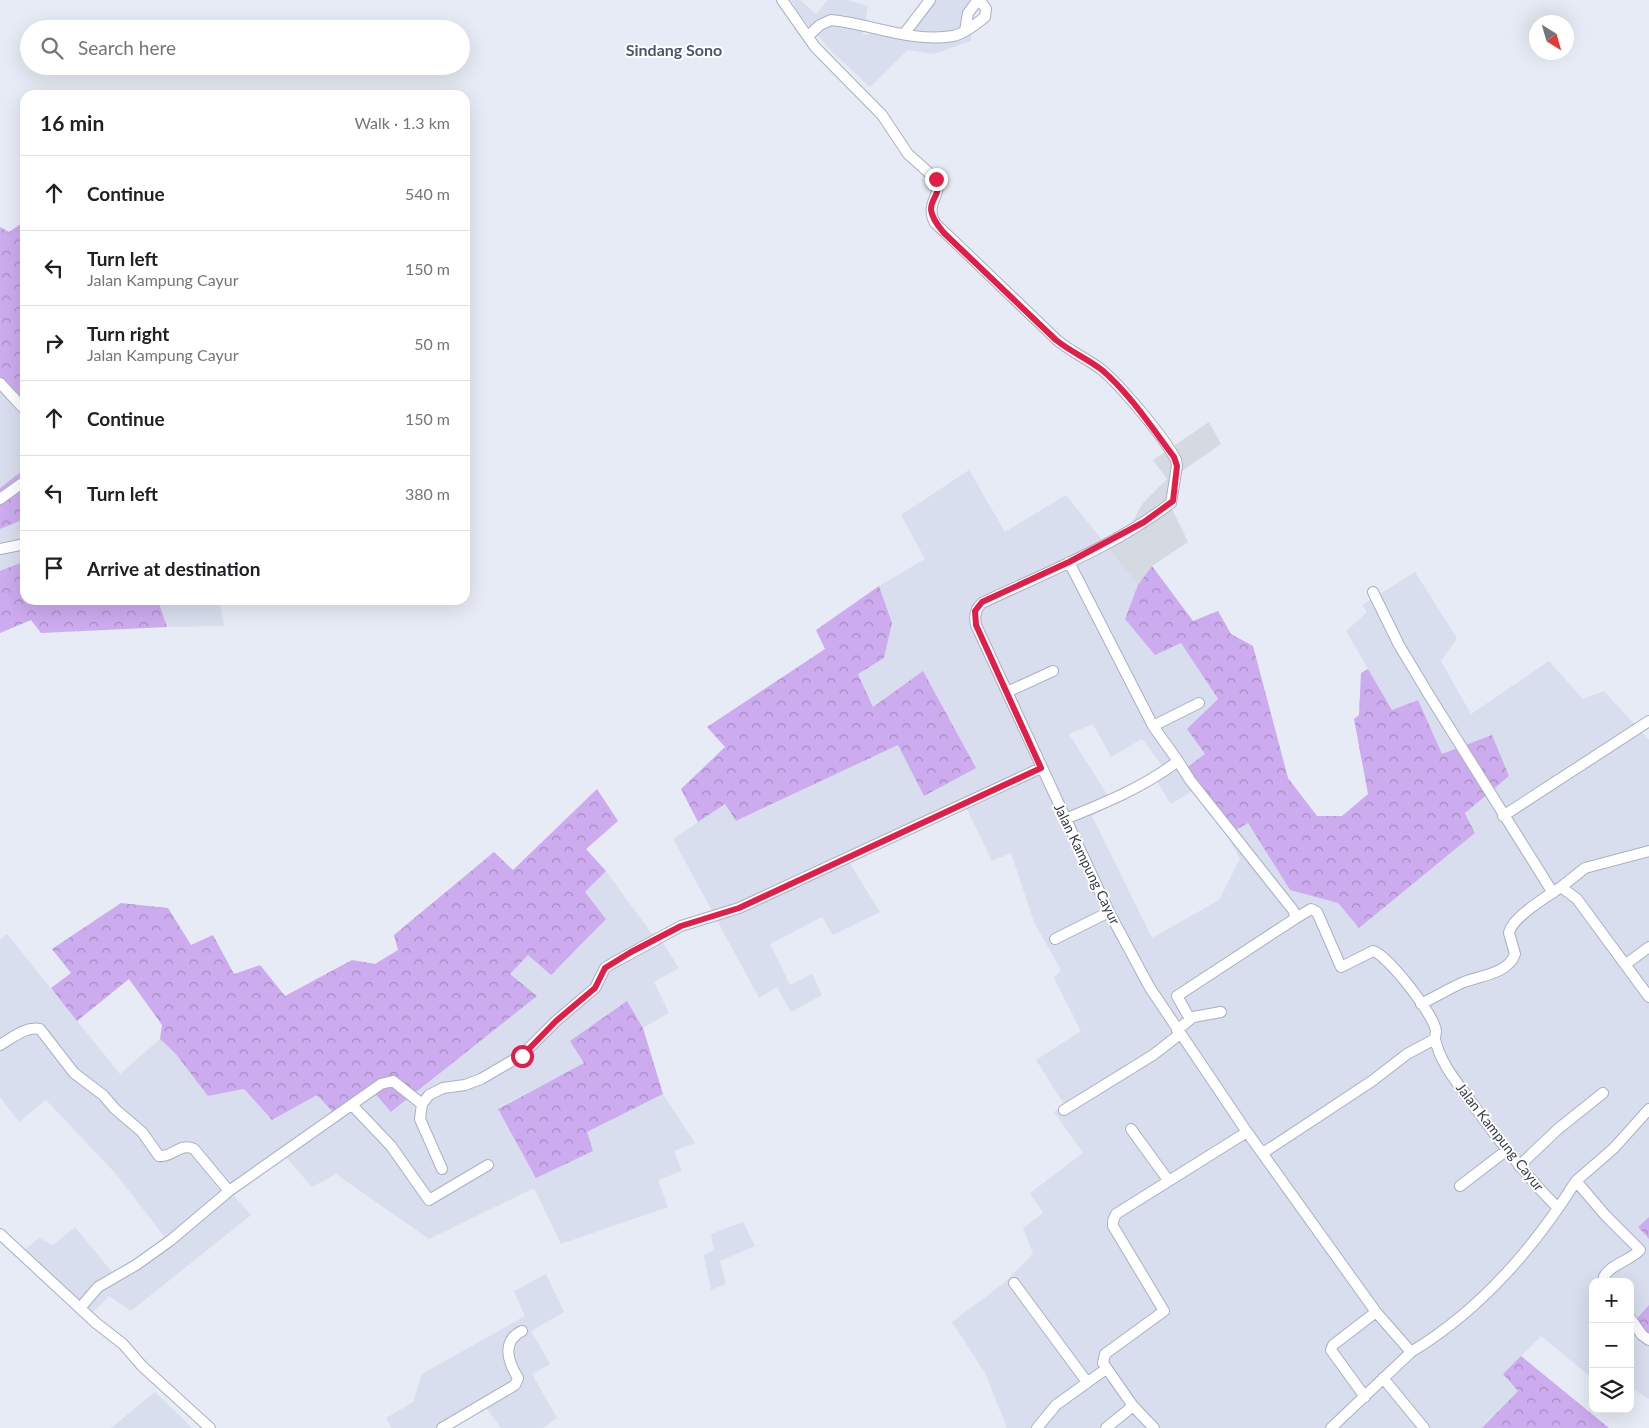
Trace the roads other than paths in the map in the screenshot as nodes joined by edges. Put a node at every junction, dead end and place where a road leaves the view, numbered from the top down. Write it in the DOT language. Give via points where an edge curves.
graph roads {
  1 [pos="782,0"];
  2 [pos="930,0"];
  3 [pos="979,0"];
  4 [pos="965,32"];
  5 [pos="904,34"];
  6 [pos="808,36"];
  7 [pos="0,383"];
  8 [pos="20,405"];
  9 [pos="20,485"];
  10 [pos="0,499"];
  11 [pos="20,545"];
  12 [pos="0,549"];
  13 [pos="1069,562"];
  14 [pos="1373,592"];
  15 [pos="1054,671"];
  16 [pos="1007,692"];
  17 [pos="1200,703"];
  18 [pos="1649,721"];
  19 [pos="1153,726"];
  20 [pos="1178,761"];
  21 [pos="1041,768"];
  22 [pos="1503,816"];
  23 [pos="1065,820"];
  24 [pos="1649,851"];
  25 [pos="1557,890"];
  26 [pos="1109,912"];
  27 [pos="1296,918"];
  28 [pos="1055,939"];
  29 [pos="1649,948"];
  30 [pos="1626,964"];
  31 [pos="1649,997"];
  32 [pos="1421,1004"];
  33 [pos="1221,1012"];
  34 [pos="1190,1020"];
  35 [pos="1178,1032"];
  36 [pos="1434,1039"];
  37 [pos="0,1045"];
  38 [pos="1603,1093"];
  39 [pos="422,1104"];
  40 [pos="352,1105"];
  41 [pos="1649,1109"];
  42 [pos="1064,1110"];
  43 [pos="1131,1129"];
  44 [pos="1247,1132"];
  45 [pos="1507,1150"];
  46 [pos="1263,1152"];
  47 [pos="488,1165"];
  48 [pos="1519,1166"];
  49 [pos="442,1169"];
  50 [pos="1168,1180"];
  51 [pos="1576,1181"];
  52 [pos="1460,1186"];
  53 [pos="229,1191"];
  54 [pos="1557,1207"];
  55 [pos="0,1234"];
  56 [pos="1640,1250"];
  57 [pos="1649,1257"];
  58 [pos="1604,1278"];
  59 [pos="1014,1283"];
  60 [pos="85,1303"];
  61 [pos="1376,1312"];
  62 [pos="1634,1323"];
  63 [pos="522,1331"];
  64 [pos="1649,1340"];
  65 [pos="1411,1352"];
  66 [pos="1106,1369"];
  67 [pos="1383,1378"];
  68 [pos="1087,1382"];
  69 [pos="1365,1397"];
  70 [pos="1133,1406"];
  71 [pos="210,1428"];
  72 [pos="442,1428"];
  73 [pos="1037,1428"];
  74 [pos="1106,1428"];
  75 [pos="1154,1428"];
  76 [pos="1330,1428"];
  77 [pos="1424,1428"];
  1 -- 6 [label="street"];
  2 -- 5 [label="street"];
  3 -- 4 [label="street" via="968,13"];
  3 -- 4 [label="street" via="986,10 985,17"];
  4 -- 5 [label="street" via="945,37"];
  5 -- 6 [label="street" via="829,20"];
  6 -- 13 [label="street, Jalan Kampung Cayur" via="882,114 908,154 936,179 938,189 930,209 944,233 1056,340 1116,383 1174,457 1177,466 1173,499 1165,508"];
  7 -- 8 [label="street"];
  9 -- 10 [label="street"];
  11 -- 12 [label="street"];
  13 -- 16 [label="street, Jalan Kampung Cayur" via="982,602 975,611 976,625"];
  13 -- 19 [label="street"];
  14 -- 22 [label="street" via="1399,644"];
  15 -- 16 [label="street"];
  16 -- 21 [label="street, Jalan Kampung Cayur"];
  17 -- 19 [label="street"];
  18 -- 22 [label="street"];
  19 -- 20 [label="street"];
  20 -- 23 [label="street" via="1120,796"];
  20 -- 27 [label="street"];
  21 -- 23 [label="street, Jalan Kampung Cayur"];
  21 -- 39 [label="street" via="739,908 681,926 631,952 605,968 595,988 562,1014 522,1056 471,1083 436,1090"];
  22 -- 25 [label="street"];
  23 -- 26 [label="street, Jalan Kampung Cayur"];
  24 -- 25 [label="street" via="1585,868"];
  25 -- 30 [label="street" via="1578,899"];
  25 -- 32 [label="street" via="1518,919 1509,930 1515,951 1510,962 1498,972 1463,982"];
  26 -- 28 [label="street"];
  26 -- 35 [label="street, Jalan Kampung Cayur"];
  27 -- 32 [label="street, Jalan Kampung Cayur" via="1311,909 1317,912 1342,967 1366,953 1379,953 1398,972"];
  27 -- 34 [label="street" via="1177,996"];
  29 -- 30 [label="street"];
  30 -- 31 [label="street"];
  32 -- 36 [label="street, Jalan Kampung Cayur" via="1436,1031"];
  33 -- 34 [label="street"];
  34 -- 35 [label="street"];
  35 -- 42 [label="street" via="1153,1055"];
  35 -- 44 [label="street, Jalan Kampung Cayur"];
  36 -- 45 [label="street, Jalan Kampung Cayur" via="1442,1062"];
  36 -- 46 [label="street"];
  37 -- 53 [label="street" via="24,1031 40,1029 74,1073 142,1132 159,1156 164,1157 182,1147 194,1149"];
  38 -- 48 [label="street"];
  39 -- 40 [label="street" via="392,1081 381,1084"];
  39 -- 49 [label="street" via="420,1119 423,1130"];
  40 -- 47 [label="street" via="391,1146 429,1200"];
  40 -- 53 [label="street"];
  41 -- 51 [label="street" via="1614,1148"];
  43 -- 50 [label="street"];
  44 -- 46 [label="street, Jalan Kampung Cayur"];
  44 -- 50 [label="street"];
  45 -- 48 [label="street, Jalan Kampung Cayur"];
  45 -- 52 [label="street"];
  46 -- 61 [label="street, Jalan Kampung Cayur"];
  48 -- 54 [label="street, Jalan Kampung Cayur"];
  50 -- 66 [label="street" via="1116,1214 1112,1221 1164,1311 1105,1354 1102,1360"];
  51 -- 54 [label="street"];
  51 -- 56 [label="street"];
  53 -- 60 [label="street" via="171,1240 98,1287"];
  54 -- 65 [label="street" via="1527,1248 1484,1295"];
  55 -- 60 [label="street"];
  56 -- 57 [label="street"];
  56 -- 58 [label="street" via="1605,1273"];
  59 -- 68 [label="street"];
  60 -- 71 [label="street" via="142,1366"];
  61 -- 65 [label="street, Jalan Kampung Cayur"];
  61 -- 69 [label="street" via="1333,1345 1331,1350"];
  62 -- 64 [label="street"];
  63 -- 72 [label="street" via="512,1338 509,1345 508,1356 518,1378 515,1385"];
  65 -- 67 [label="street"];
  66 -- 68 [label="street"];
  66 -- 70 [label="street"];
  67 -- 69 [label="street"];
  67 -- 77 [label="street"];
  68 -- 73 [label="street" via="1056,1405"];
  69 -- 76 [label="street"];
  70 -- 74 [label="street"];
  70 -- 75 [label="street"];
}
